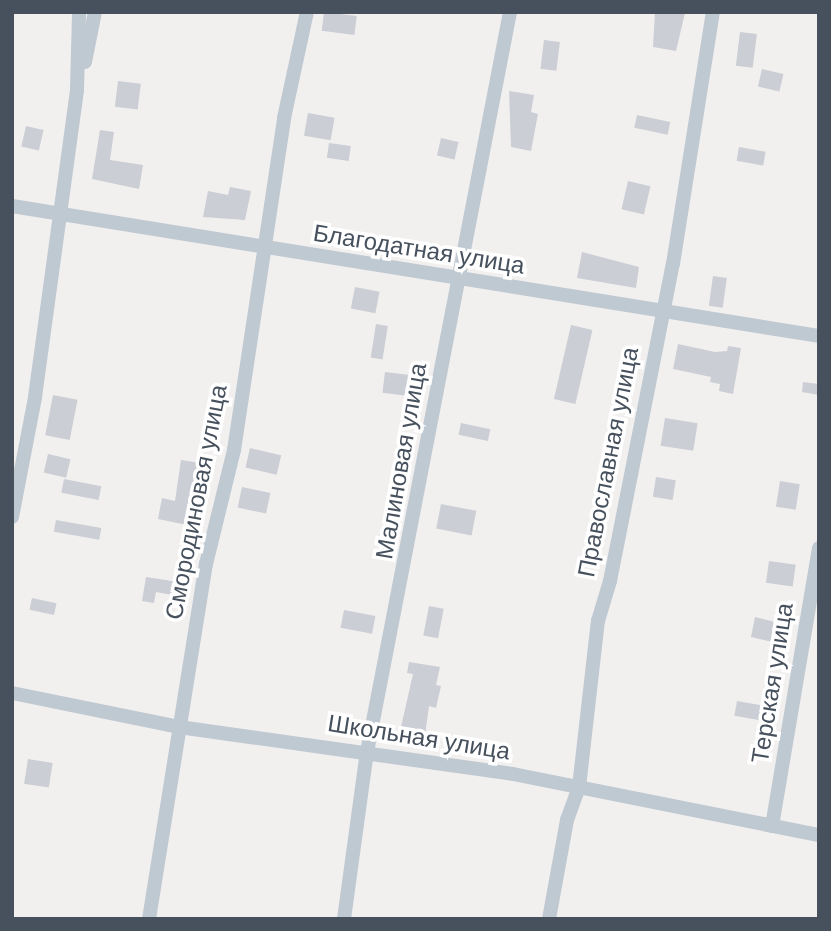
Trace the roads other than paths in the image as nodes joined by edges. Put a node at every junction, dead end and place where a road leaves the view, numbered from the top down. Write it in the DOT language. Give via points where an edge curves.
graph roads {
  1 [pos="79,12"];
  2 [pos="95,12"];
  3 [pos="307,12"];
  4 [pos="510,12"];
  5 [pos="713,12"];
  6 [pos="77,90"];
  7 [pos="12,206"];
  8 [pos="58,213"];
  9 [pos="262,246"];
  10 [pos="459,278"];
  11 [pos="661,311"];
  12 [pos="819,337"];
  13 [pos="12,517"];
  14 [pos="819,548"];
  15 [pos="12,693"];
  16 [pos="179,727"];
  17 [pos="367,752"];
  18 [pos="579,787"];
  19 [pos="772,825"];
  20 [pos="819,835"];
  21 [pos="149,919"];
  22 [pos="344,919"];
  23 [pos="549,919"];
  1 -- 6 [label="street"];
  2 -- 6 [label="street"];
  3 -- 9 [label="street, Смородиновая улица"];
  4 -- 10 [label="street, Малиновая улица"];
  5 -- 11 [label="street, Православная улица" via="673,264"];
  6 -- 8 [label="street"];
  7 -- 8 [label="street, Благодатная улица"];
  8 -- 9 [label="street, Благодатная улица"];
  8 -- 13 [label="street" via="35,397"];
  9 -- 10 [label="street, Благодатная улица"];
  9 -- 16 [label="street, Смородиновая улица" via="234,450 206,564"];
  10 -- 11 [label="street, Благодатная улица"];
  10 -- 17 [label="street, Малиновая улица"];
  11 -- 12 [label="street, Благодатная улица"];
  11 -- 18 [label="street, Православная улица" via="610,580 598,621"];
  14 -- 19 [label="street, Терская улица"];
  15 -- 16 [label="street, Школьная улица"];
  16 -- 17 [label="street, Школьная улица"];
  16 -- 21 [label="street, Смородиновая улица"];
  17 -- 18 [label="street, Школьная улица"];
  17 -- 22 [label="street, Малиновая улица"];
  18 -- 19 [label="street, Школьная улица"];
  18 -- 23 [label="street, Православная улица" via="567,820"];
  19 -- 20 [label="street, Школьная улица"];
}
